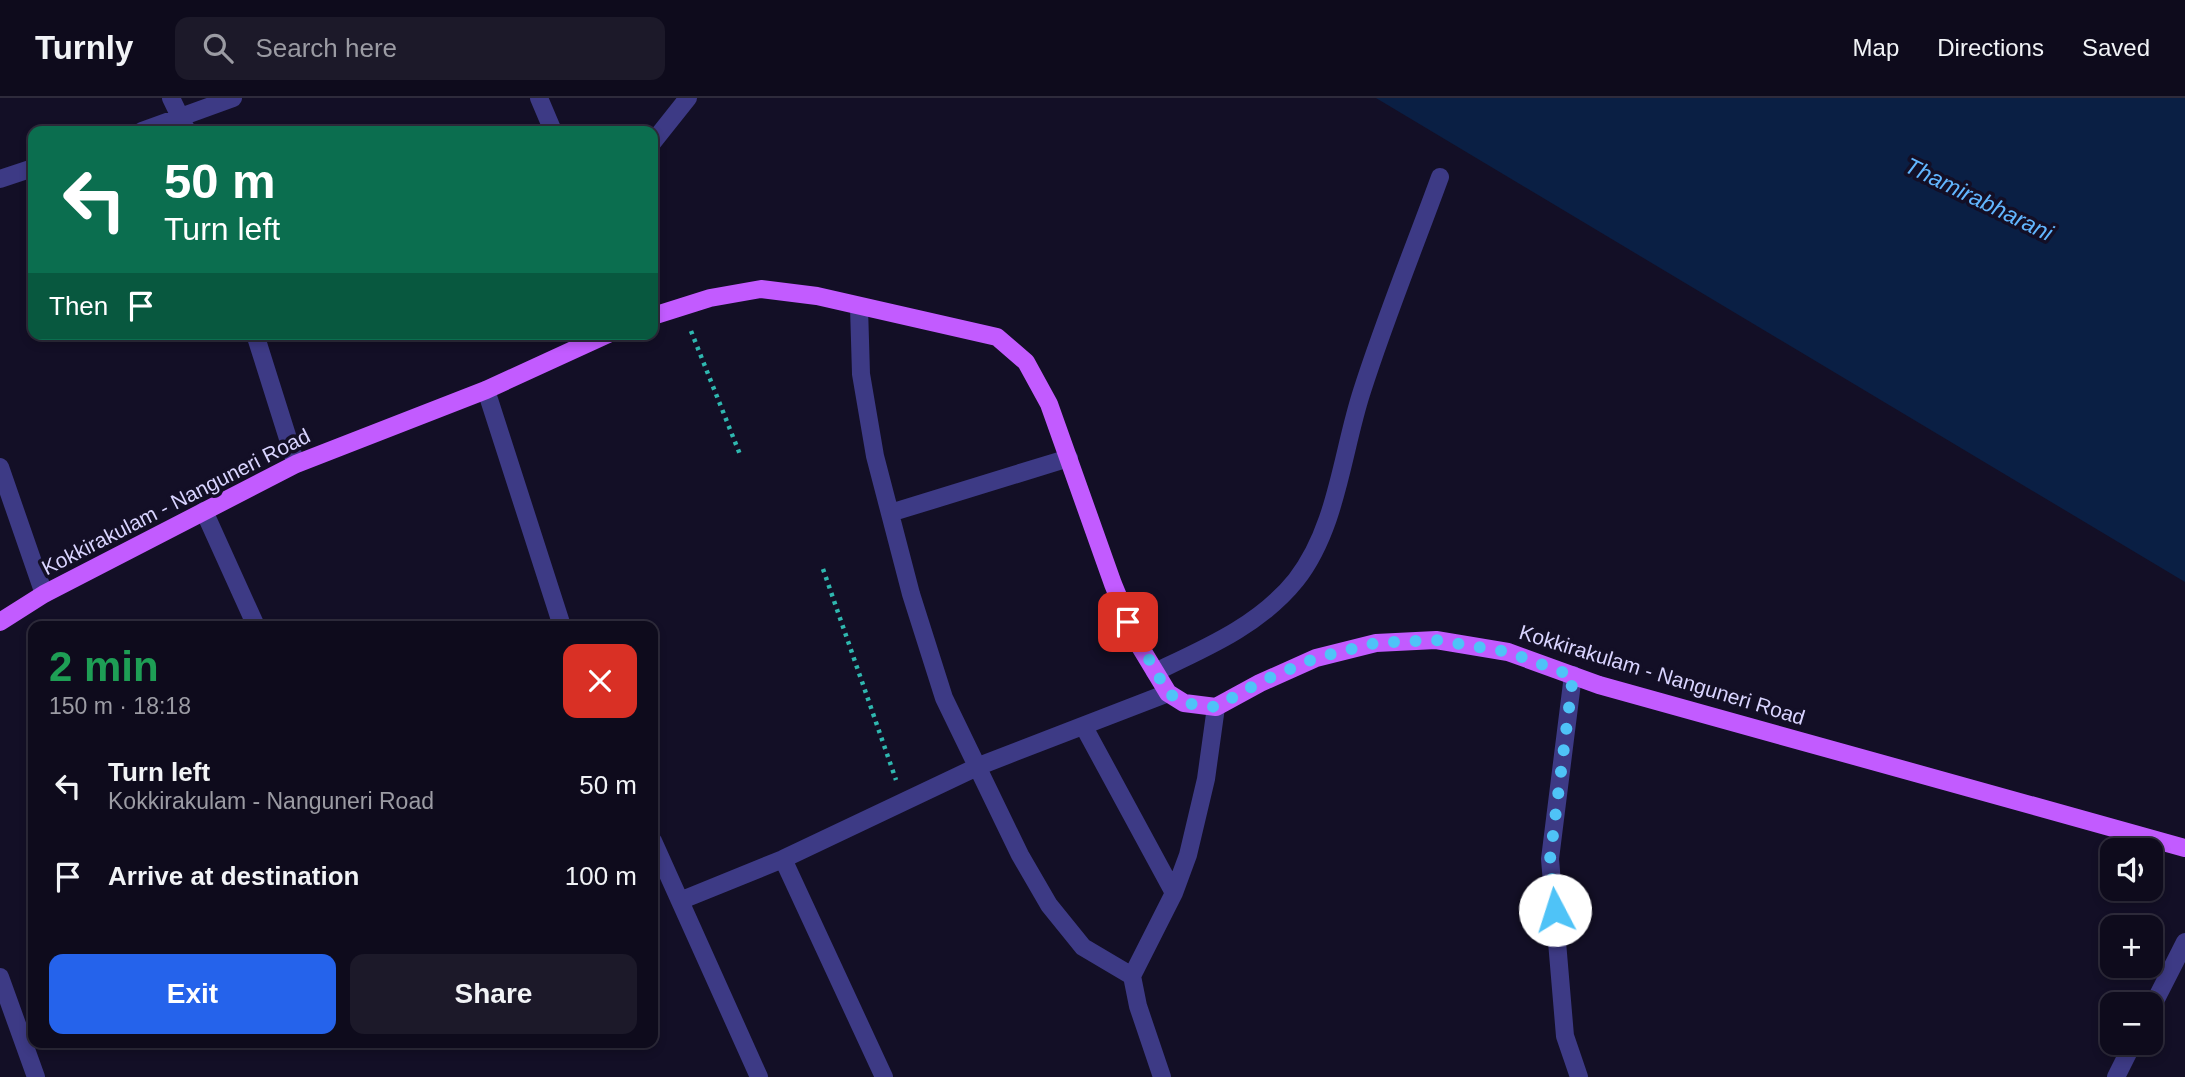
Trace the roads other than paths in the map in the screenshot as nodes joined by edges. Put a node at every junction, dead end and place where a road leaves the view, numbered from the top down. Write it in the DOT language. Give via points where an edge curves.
graph roads {
  1 [pos="171,98"];
  2 [pos="233,98"];
  3 [pos="539,98"];
  4 [pos="688,98"];
  5 [pos="184,124"];
  6 [pos="551,126"];
  7 [pos="658,136"];
  8 [pos="28,170"];
  9 [pos="1440,177"];
  10 [pos="0,179"];
  11 [pos="859,307"];
  12 [pos="658,314"];
  13 [pos="257,340"];
  14 [pos="595,340"];
  15 [pos="486,390"];
  16 [pos="1069,458"];
  17 [pos="296,464"];
  18 [pos="0,467"];
  19 [pos="204,512"];
  20 [pos="890,513"];
  21 [pos="44,594"];
  22 [pos="254,621"];
  23 [pos="560,621"];
  24 [pos="0,622"];
  25 [pos="1156,672"];
  26 [pos="1573,676"];
  27 [pos="1168,693"];
  28 [pos="1216,707"];
  29 [pos="1083,727"];
  30 [pos="979,766"];
  31 [pos="2185,848"];
  32 [pos="658,852"];
  33 [pos="783,859"];
  34 [pos="1174,893"];
  35 [pos="681,900"];
  36 [pos="2185,942"];
  37 [pos="0,976"];
  38 [pos="1132,976"];
  39 [pos="2160,992"];
  40 [pos="2127,1055"];
  41 [pos="36,1077"];
  42 [pos="759,1077"];
  43 [pos="884,1077"];
  44 [pos="1162,1077"];
  45 [pos="1579,1077"];
  46 [pos="2116,1077"];
  1 -- 5 [label="street"];
  2 -- 5 [label="street"];
  3 -- 6 [label="street"];
  4 -- 7 [label="street"];
  8 -- 10 [label="street"];
  9 -- 25 [label="street" via="1362,391 1317,549 1295,581 1262,613 1225,639"];
  11 -- 12 [label="main road" via="761,289"];
  11 -- 16 [label="main road" via="997,337 1027,362"];
  11 -- 20 [label="street" via="861,374"];
  13 -- 17 [label="street"];
  14 -- 15 [label="main road, Kokkirakulam - Nanguneri Road"];
  15 -- 17 [label="main road, Kokkirakulam - Nanguneri Road"];
  15 -- 23 [label="street"];
  16 -- 20 [label="street"];
  16 -- 25 [label="main road" via="1112,584 1136,640"];
  17 -- 19 [label="main road, Kokkirakulam - Nanguneri Road"];
  18 -- 21 [label="street"];
  19 -- 21 [label="main road, Kokkirakulam - Nanguneri Road"];
  19 -- 22 [label="street"];
  20 -- 30 [label="street" via="944,698"];
  21 -- 24 [label="main road, Kokkirakulam - Nanguneri Road"];
  25 -- 27 [label="main road"];
  26 -- 28 [label="main road, Kokkirakulam - Nanguneri Road" via="1508,652 1436,640 1376,643 1316,658"];
  26 -- 31 [label="main road, Kokkirakulam - Nanguneri Road"];
  26 -- 45 [label="street" via="1550,859 1565,1036"];
  27 -- 28 [label="main road" via="1184,703"];
  27 -- 29 [label="street"];
  28 -- 34 [label="street" via="1206,779"];
  29 -- 30 [label="street"];
  29 -- 34 [label="street"];
  30 -- 33 [label="street"];
  30 -- 38 [label="street" via="1049,905 1083,947"];
  32 -- 35 [label="street"];
  33 -- 35 [label="street"];
  33 -- 43 [label="street"];
  34 -- 38 [label="street"];
  35 -- 42 [label="street"];
  36 -- 39 [label="street"];
  37 -- 41 [label="street"];
  38 -- 44 [label="street"];
  40 -- 46 [label="street"];
}
